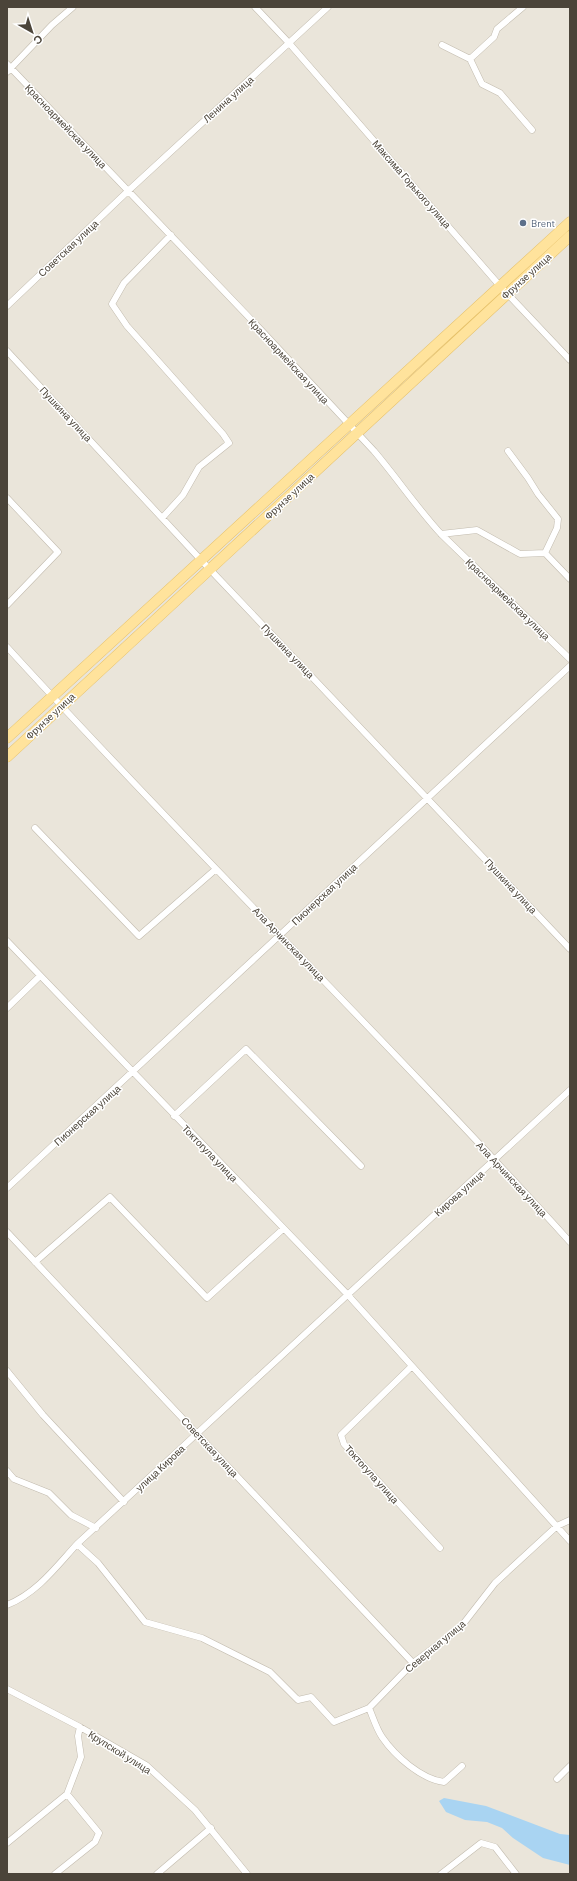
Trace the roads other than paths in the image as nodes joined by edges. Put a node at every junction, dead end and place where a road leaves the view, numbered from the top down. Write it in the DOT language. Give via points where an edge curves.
graph roads {
  1 [pos="73,7"];
  2 [pos="255,7"];
  3 [pos="328,7"];
  4 [pos="523,7"];
  5 [pos="290,43"];
  6 [pos="442,45"];
  7 [pos="470,60"];
  8 [pos="8,68"];
  9 [pos="532,130"];
  10 [pos="128,191"];
  11 [pos="570,222"];
  12 [pos="171,236"];
  13 [pos="570,236"];
  14 [pos="500,286"];
  15 [pos="507,293"];
  16 [pos="7,306"];
  17 [pos="7,351"];
  18 [pos="570,360"];
  19 [pos="348,425"];
  20 [pos="356,434"];
  21 [pos="508,451"];
  22 [pos="7,498"];
  23 [pos="163,517"];
  24 [pos="441,534"];
  25 [pos="544,553"];
  26 [pos="201,560"];
  27 [pos="210,569"];
  28 [pos="570,579"];
  29 [pos="7,606"];
  30 [pos="7,647"];
  31 [pos="570,658"];
  32 [pos="570,666"];
  33 [pos="52,696"];
  34 [pos="61,706"];
  35 [pos="7,738"];
  36 [pos="7,756"];
  37 [pos="427,797"];
  38 [pos="35,828"];
  39 [pos="216,869"];
  40 [pos="281,936"];
  41 [pos="7,941"];
  42 [pos="570,949"];
  43 [pos="40,976"];
  44 [pos="7,1008"];
  45 [pos="133,1073"];
  46 [pos="570,1090"];
  47 [pos="174,1116"];
  48 [pos="496,1160"];
  49 [pos="361,1166"];
  50 [pos="7,1188"];
  51 [pos="283,1228"];
  52 [pos="570,1230"];
  53 [pos="7,1232"];
  54 [pos="564,1236"];
  55 [pos="570,1242"];
  56 [pos="35,1262"];
  57 [pos="347,1294"];
  58 [pos="412,1366"];
  59 [pos="7,1371"];
  60 [pos="197,1434"];
  61 [pos="7,1471"];
  62 [pos="124,1502"];
  63 [pos="570,1520"];
  64 [pos="557,1526"];
  65 [pos="96,1528"];
  66 [pos="570,1541"];
  67 [pos="77,1544"];
  68 [pos="440,1548"];
  69 [pos="7,1605"];
  70 [pos="413,1663"];
  71 [pos="7,1689"];
  72 [pos="369,1708"];
  73 [pos="80,1727"];
  74 [pos="462,1766"];
  75 [pos="570,1766"];
  76 [pos="557,1778"];
  77 [pos="67,1794"];
  78 [pos="211,1828"];
  79 [pos="7,1843"];
  80 [pos="55,1874"];
  81 [pos="157,1874"];
  82 [pos="247,1874"];
  83 [pos="441,1874"];
  84 [pos="516,1874"];
  1 -- 8 [label="street"];
  2 -- 5 [label="street, Максима Горького улица"];
  3 -- 5 [label="street, Ленина улица"];
  4 -- 7 [label="street" via="497,29 494,37"];
  5 -- 10 [label="street, Ленина улица"];
  5 -- 14 [label="street, Максима Горького улица"];
  6 -- 7 [label="street"];
  7 -- 9 [label="street" via="482,84 500,93"];
  8 -- 10 [label="street, Красноармейская улица"];
  10 -- 12 [label="street, Красноармейская улица"];
  10 -- 16 [label="street, Советская улица"];
  11 -- 14 [label="main road, Фрунзе улица"];
  12 -- 19 [label="street, Красноармейская улица"];
  12 -- 23 [label="street" via="124,283 112,304 127,326 229,443 199,467 182,495"];
  13 -- 15 [label="main road, Фрунзе улица"];
  14 -- 15 [label="street, Максима Горького улица"];
  14 -- 19 [label="main road, Фрунзе улица"];
  15 -- 18 [label="street, Максима Горького улица"];
  15 -- 20 [label="main road, Фрунзе улица"];
  17 -- 23 [label="street, Пушкина улица"];
  19 -- 20 [label="street, Красноармейская улица"];
  19 -- 26 [label="main road, Фрунзе улица"];
  20 -- 24 [label="street, Красноармейская улица" via="392,472"];
  20 -- 27 [label="main road, Фрунзе улица"];
  21 -- 25 [label="street" via="558,519 557,528"];
  22 -- 29 [label="street" via="58,552"];
  23 -- 26 [label="street, Пушкина улица"];
  24 -- 25 [label="street" via="477,530 520,554"];
  24 -- 31 [label="street, Красноармейская улица"];
  25 -- 28 [label="street"];
  26 -- 27 [label="street, Пушкина улица"];
  26 -- 33 [label="main road, Фрунзе улица"];
  27 -- 34 [label="main road, Фрунзе улица"];
  27 -- 37 [label="street, Пушкина улица"];
  30 -- 33 [label="street, Ала Арчинская улица"];
  32 -- 37 [label="street, Пионерская улица"];
  33 -- 34 [label="street, Ала Арчинская улица"];
  33 -- 35 [label="main road, Фрунзе улица"];
  34 -- 36 [label="main road, Фрунзе улица"];
  34 -- 39 [label="street, Ала Арчинская улица"];
  37 -- 40 [label="street, Пионерская улица"];
  37 -- 42 [label="street, Пушкина улица"];
  38 -- 39 [label="street" via="139,936"];
  39 -- 40 [label="street, Ала Арчинская улица"];
  40 -- 45 [label="street, Пионерская улица"];
  40 -- 48 [label="street, Ала Арчинская улица"];
  41 -- 43 [label="street, Токтогула улица"];
  43 -- 44 [label="street"];
  43 -- 45 [label="street, Токтогула улица"];
  45 -- 47 [label="street, Токтогула улица"];
  45 -- 50 [label="street, Пионерская улица"];
  46 -- 48 [label="street, Кирова улица"];
  47 -- 49 [label="street" via="246,1049"];
  47 -- 51 [label="street, Токтогула улица"];
  48 -- 54 [label="street, Ала Арчинская улица"];
  48 -- 57 [label="street, Кирова улица"];
  51 -- 56 [label="street" via="207,1298 110,1197"];
  51 -- 57 [label="street, Токтогула улица"];
  52 -- 54 [label="street"];
  53 -- 56 [label="street, Советская улица"];
  54 -- 55 [label="street, Ала Арчинская улица"];
  56 -- 60 [label="street, Советская улица"];
  57 -- 58 [label="street, Токтогула улица"];
  57 -- 60 [label="street, улица Кирова"];
  58 -- 64 [label="street, Токтогула улица"];
  58 -- 68 [label="street, Токтогула улица" via="341,1435 344,1444"];
  59 -- 62 [label="street" via="43,1415"];
  60 -- 62 [label="street, улица Кирова"];
  60 -- 70 [label="street, Советская улица"];
  61 -- 65 [label="street" via="14,1479 49,1493 71,1515"];
  62 -- 65 [label="street, улица Кирова"];
  63 -- 64 [label="street, Северная улица"];
  64 -- 66 [label="street, Токтогула улица"];
  64 -- 70 [label="street, Северная улица" via="495,1583 460,1628"];
  65 -- 67 [label="street, улица Кирова"];
  67 -- 69 [label="street, улица Кирова" via="39,1586 20,1600"];
  67 -- 72 [label="street" via="98,1563 145,1622 202,1638 270,1672 298,1700 311,1697 334,1722"];
  70 -- 72 [label="street, Северная улица"];
  71 -- 73 [label="street, Крупской улица"];
  72 -- 74 [label="street" via="382,1736 411,1767 434,1781 444,1782"];
  73 -- 77 [label="street" via="80,1758"];
  73 -- 78 [label="street, Крупской улица" via="146,1765 178,1793"];
  75 -- 76 [label="street"];
  77 -- 79 [label="street"];
  77 -- 80 [label="street" via="99,1832 95,1842"];
  78 -- 81 [label="street"];
  78 -- 82 [label="street, Крупской улица"];
  83 -- 84 [label="street" via="481,1843 495,1847"];
}
